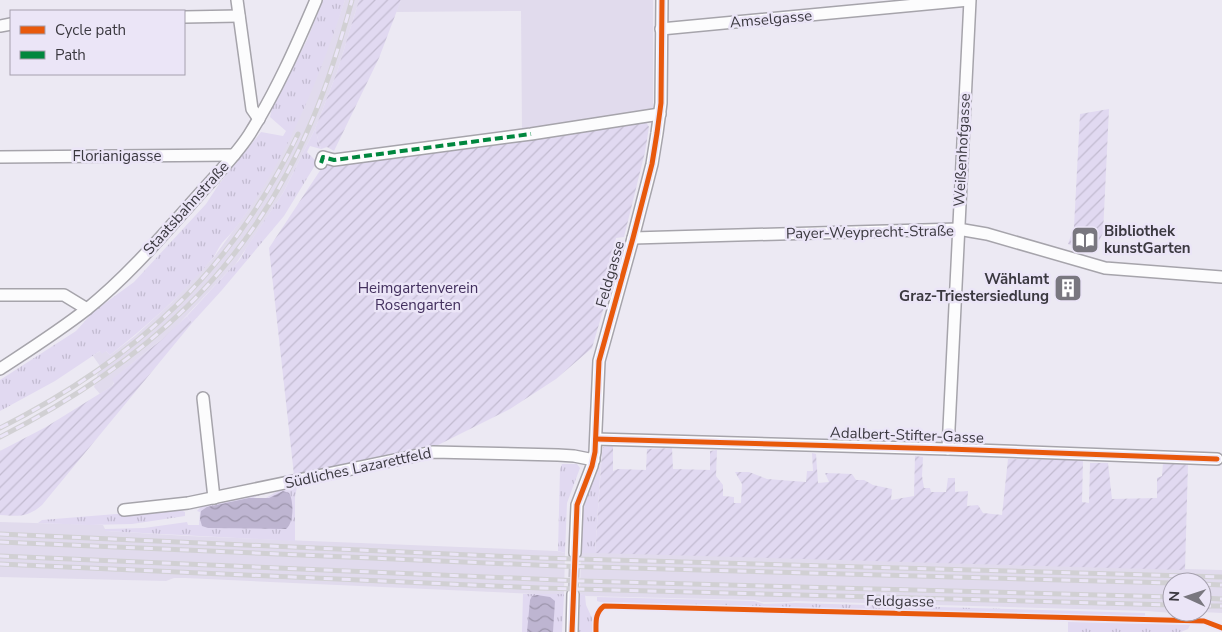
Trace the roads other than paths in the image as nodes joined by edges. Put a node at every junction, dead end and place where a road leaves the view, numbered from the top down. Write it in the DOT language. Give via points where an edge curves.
graph roads {
  1 [pos="237,0"];
  2 [pos="316,0"];
  3 [pos="662,0"];
  4 [pos="969,0"];
  5 [pos="239,16"];
  6 [pos="185,17"];
  7 [pos="661,29"];
  8 [pos="660,114"];
  9 [pos="259,119"];
  10 [pos="234,155"];
  11 [pos="0,157"];
  12 [pos="321,163"];
  13 [pos="958,229"];
  14 [pos="633,238"];
  15 [pos="1222,277"];
  16 [pos="0,295"];
  17 [pos="87,309"];
  18 [pos="0,370"];
  19 [pos="203,398"];
  20 [pos="596,439"];
  21 [pos="948,449"];
  22 [pos="1217,458"];
  23 [pos="594,460"];
  24 [pos="214,498"];
  25 [pos="124,510"];
  26 [pos="575,553"];
  27 [pos="573,594"];
  28 [pos="572,632"];
  1 -- 5 [label="street"];
  2 -- 9 [label="street, Staatsbahnstraße" via="287,68"];
  3 -- 7 [label="street, Feldgasse"];
  4 -- 7 [label="street, Amselgasse"];
  4 -- 13 [label="street, Weißenhofgasse"];
  5 -- 6 [label="street"];
  5 -- 9 [label="street" via="252,109"];
  7 -- 8 [label="street, Feldgasse"];
  8 -- 12 [label="street" via="334,160 323,157"];
  8 -- 14 [label="street, Feldgasse" via="652,164"];
  9 -- 10 [label="street, Staatsbahnstraße"];
  10 -- 11 [label="street, Florianigasse"];
  10 -- 17 [label="street, Staatsbahnstraße" via="168,230"];
  13 -- 14 [label="street, Payer-Weyprecht-Straße"];
  13 -- 15 [label="street, Payer-Weyprecht-Straße" via="988,234 1105,268"];
  13 -- 21 [label="street, Weißenhofgasse"];
  14 -- 20 [label="street, Feldgasse" via="599,361"];
  16 -- 17 [label="street" via="64,295"];
  17 -- 18 [label="street, Staatsbahnstraße"];
  19 -- 24 [label="street"];
  20 -- 21 [label="street, Adalbert-Stifter-Gasse"];
  20 -- 23 [label="street, Feldgasse"];
  21 -- 22 [label="street, Adalbert-Stifter-Gasse"];
  23 -- 24 [label="street, Südliches Lazarettfeld" via="566,456 433,452"];
  23 -- 26 [label="street, Feldgasse" via="577,505"];
  24 -- 25 [label="street, Südliches Lazarettfeld" via="173,506"];
  27 -- 28 [label="street"];
}
